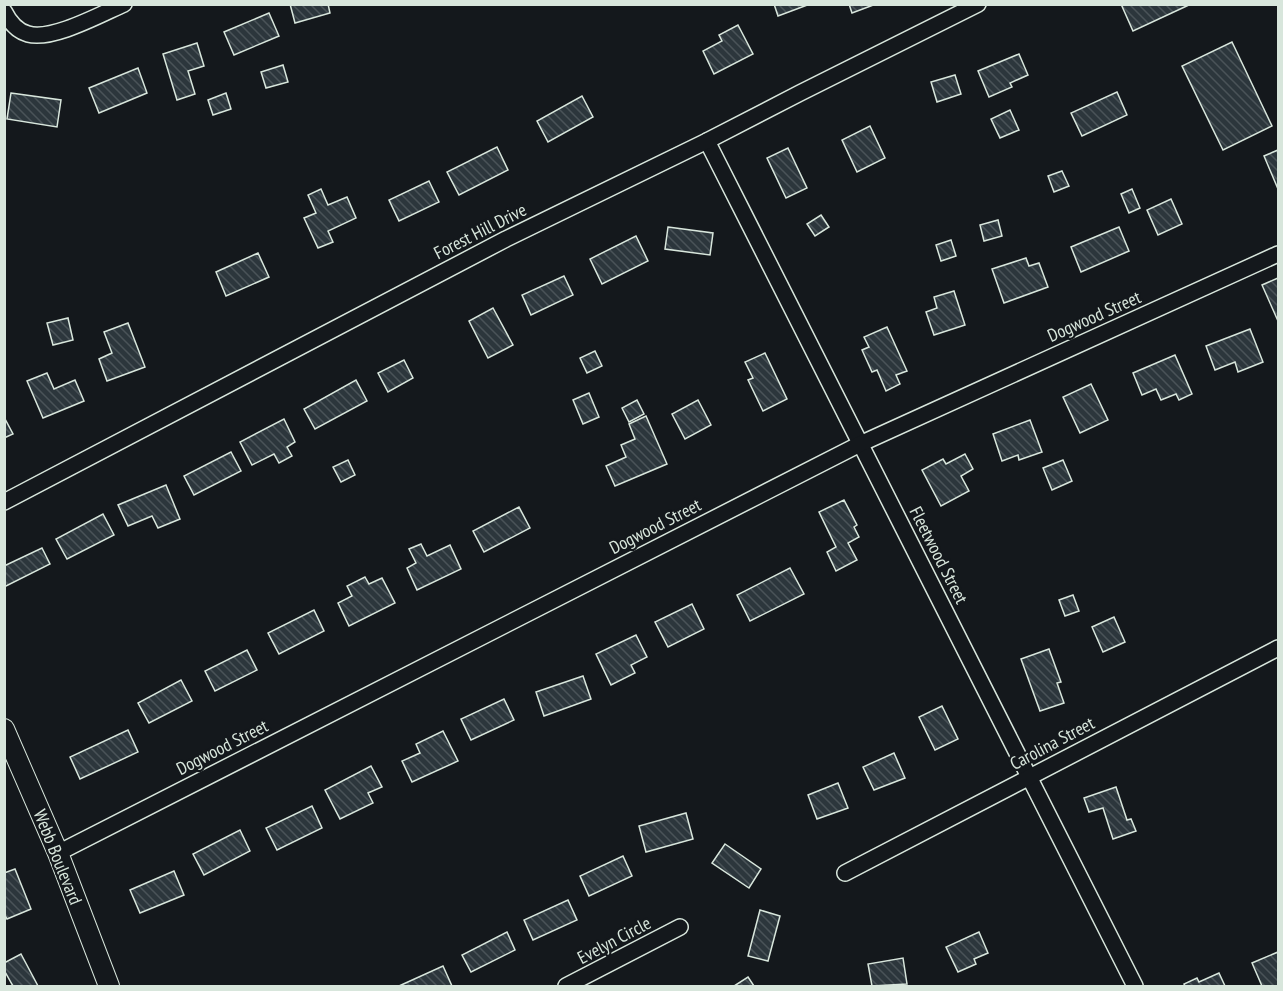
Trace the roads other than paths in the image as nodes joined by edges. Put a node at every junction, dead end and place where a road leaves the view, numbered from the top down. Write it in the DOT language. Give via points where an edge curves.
graph roads {
  1 [pos="124,4"];
  2 [pos="978,4"];
  3 [pos="4,11"];
  4 [pos="707,141"];
  5 [pos="1278,254"];
  6 [pos="860,444"];
  7 [pos="4,502"];
  8 [pos="1278,648"];
  9 [pos="4,729"];
  10 [pos="1029,777"];
  11 [pos="58,853"];
  12 [pos="845,873"];
  13 [pos="680,927"];
  14 [pos="109,987"];
  15 [pos="566,987"];
  16 [pos="1135,987"];
  1 -- 3 [label="street" via="43,35 28,34 15,27"];
  2 -- 4 [label="street, Forest Hill Drive"];
  4 -- 6 [label="street, Fleetwood Street"];
  4 -- 7 [label="street, Forest Hill Drive" via="506,239"];
  5 -- 6 [label="street, Dogwood Street"];
  6 -- 10 [label="street, Fleetwood Street"];
  6 -- 11 [label="street, Dogwood Street"];
  8 -- 10 [label="street, Carolina Street"];
  9 -- 11 [label="street, Webb Boulevard"];
  10 -- 12 [label="street, Carolina Street"];
  10 -- 16 [label="street, Fleetwood Street"];
  11 -- 14 [label="street, Webb Boulevard"];
  13 -- 15 [label="street, Evelyn Circle"];
}
